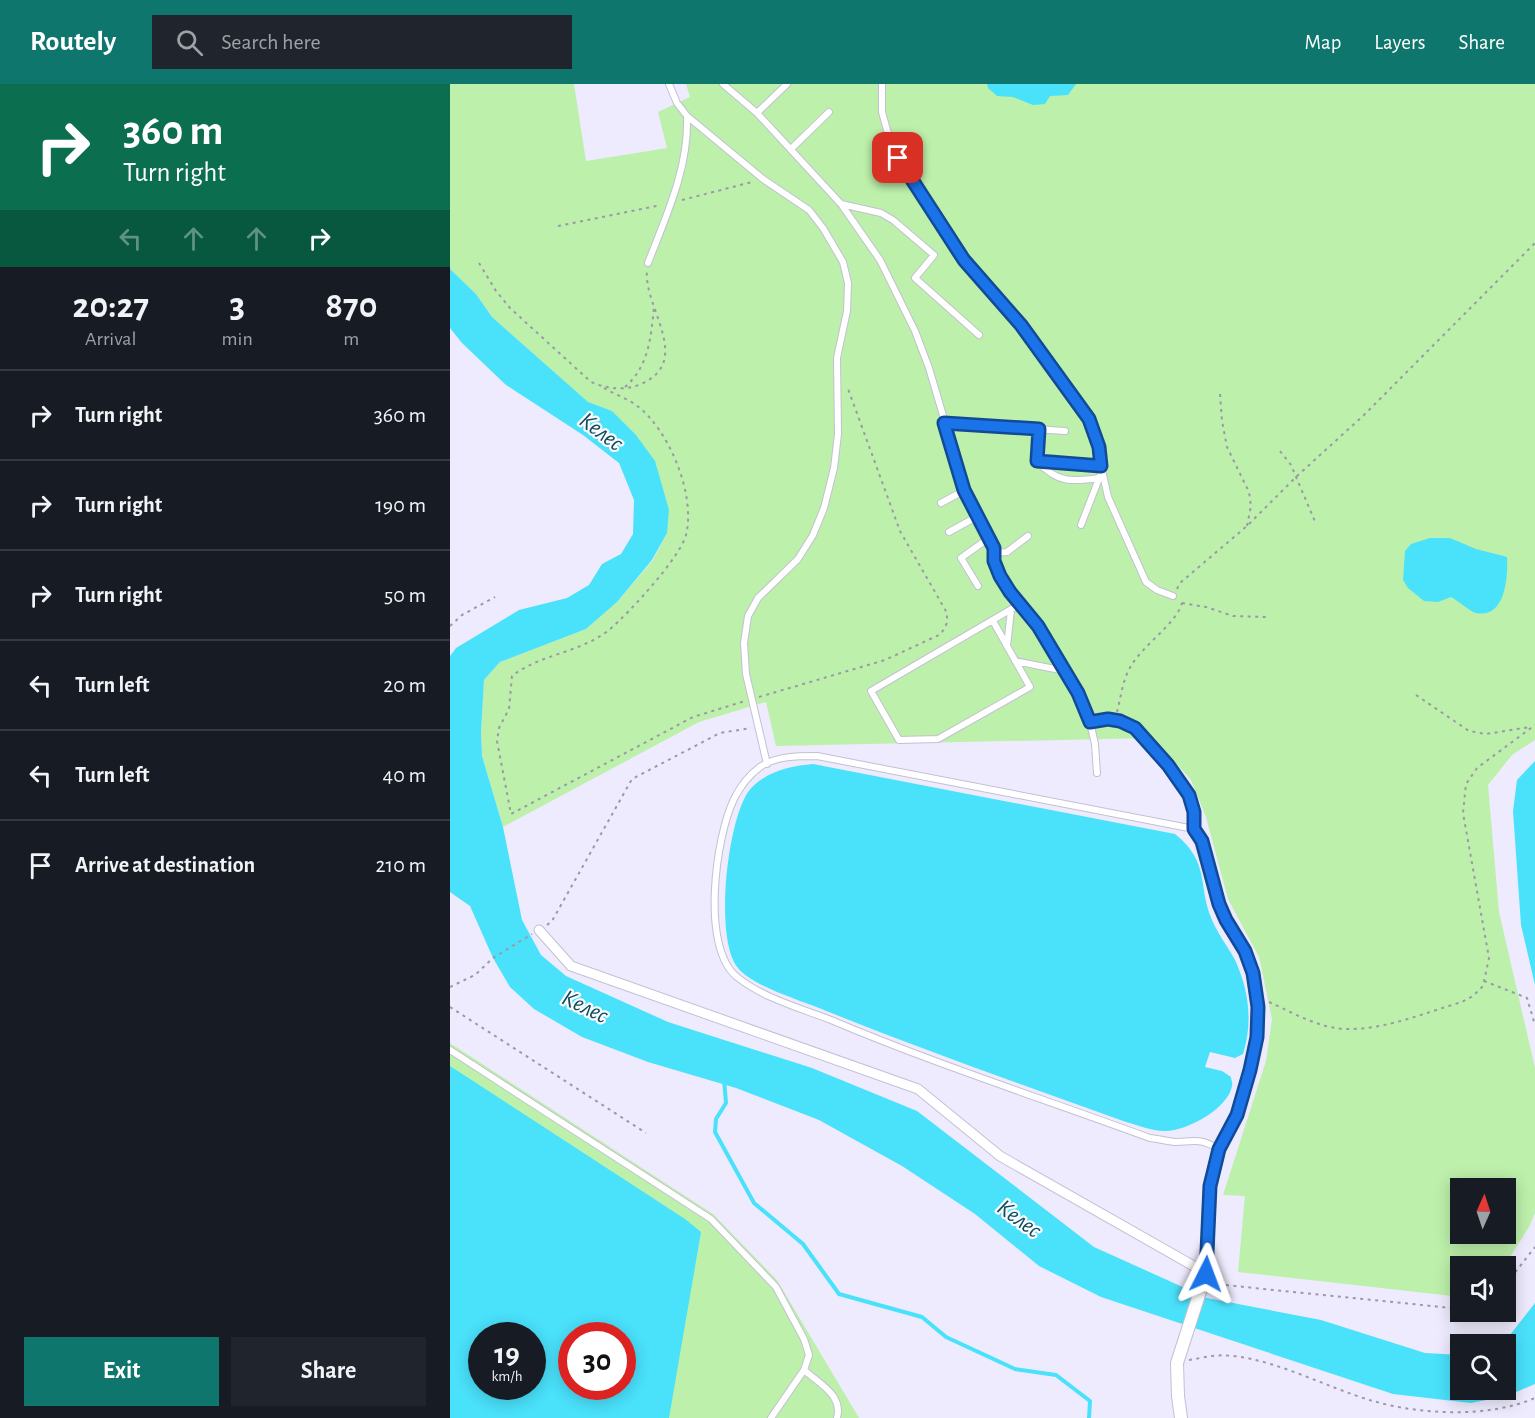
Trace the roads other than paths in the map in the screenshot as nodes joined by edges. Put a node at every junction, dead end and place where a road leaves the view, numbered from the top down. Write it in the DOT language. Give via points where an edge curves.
graph roads {
  1 [pos="669,84"];
  2 [pos="723,84"];
  3 [pos="787,84"];
  4 [pos="882,84"];
  5 [pos="758,112"];
  6 [pos="829,112"];
  7 [pos="687,116"];
  8 [pos="791,149"];
  9 [pos="841,204"];
  10 [pos="648,263"];
  11 [pos="979,335"];
  12 [pos="944,423"];
  13 [pos="1039,429"];
  14 [pos="1065,431"];
  15 [pos="1037,461"];
  16 [pos="1101,472"];
  17 [pos="964,490"];
  18 [pos="941,503"];
  19 [pos="978,516"];
  20 [pos="1081,525"];
  21 [pos="949,532"];
  22 [pos="1028,536"];
  23 [pos="989,538"];
  24 [pos="994,553"];
  25 [pos="978,586"];
  26 [pos="1173,596"];
  27 [pos="1020,604"];
  28 [pos="1011,610"];
  29 [pos="993,621"];
  30 [pos="1007,646"];
  31 [pos="1015,661"];
  32 [pos="1065,671"];
  33 [pos="1090,722"];
  34 [pos="767,764"];
  35 [pos="1097,773"];
  36 [pos="1194,829"];
  37 [pos="539,930"];
  38 [pos="450,1050"];
  39 [pos="1219,1149"];
  40 [pos="1206,1274"];
  41 [pos="804,1370"];
  42 [pos="771,1418"];
  43 [pos="837,1418"];
  44 [pos="1181,1418"];
  1 -- 7 [label="lane"];
  2 -- 5 [label="lane"];
  3 -- 5 [label="lane"];
  4 -- 16 [label="lane" via="882,112 898,158 964,260 1021,325 1089,419 1099,447"];
  5 -- 8 [label="lane"];
  6 -- 8 [label="lane"];
  7 -- 10 [label="lane" via="684,161"];
  7 -- 34 [label="lane" via="763,179 809,210 843,262 848,283 847,311 837,358 838,434 824,508 798,559 758,598 748,616 744,643 746,674"];
  8 -- 9 [label="lane"];
  9 -- 11 [label="lane" via="893,220 934,255 915,278"];
  9 -- 12 [label="lane" via="880,260 915,331"];
  12 -- 13 [label="lane"];
  12 -- 17 [label="lane"];
  13 -- 14 [label="lane"];
  13 -- 15 [label="lane"];
  15 -- 16 [label="lane"];
  15 -- 16 [label="lane" via="1067,481 1075,482"];
  16 -- 20 [label="lane"];
  16 -- 26 [label="lane" via="1146,582"];
  17 -- 18 [label="lane"];
  17 -- 19 [label="lane"];
  19 -- 21 [label="lane"];
  19 -- 23 [label="lane"];
  22 -- 24 [label="lane" via="1007,552"];
  23 -- 24 [label="lane"];
  23 -- 25 [label="lane" via="961,558"];
  24 -- 27 [label="lane" via="1000,576"];
  27 -- 28 [label="lane"];
  27 -- 32 [label="lane"];
  28 -- 29 [label="lane"];
  28 -- 30 [label="lane"];
  29 -- 30 [label="lane"];
  29 -- 31 [label="lane" via="871,691 899,740 938,739 1030,687"];
  30 -- 31 [label="lane"];
  31 -- 32 [label="lane"];
  32 -- 33 [label="lane"];
  33 -- 35 [label="lane"];
  33 -- 36 [label="lane" via="1115,720 1135,728 1189,795"];
  34 -- 36 [label="lane" via="795,756 817,756"];
  34 -- 39 [label="lane" via="744,783 721,841 715,919 725,964 735,975 754,988 858,1032 1150,1138 1196,1140"];
  36 -- 39 [label="street" via="1202,841 1219,904 1245,951 1257,995 1257,1037 1250,1070 1237,1115"];
  37 -- 40 [label="street" via="571,966 918,1089 1000,1156"];
  38 -- 41 [label="lane" via="711,1219 776,1287 804,1339 808,1355"];
  39 -- 40 [label="street" via="1210,1186"];
  40 -- 44 [label="street" via="1177,1363"];
  41 -- 42 [label="lane"];
  41 -- 43 [label="lane" via="836,1397"];
}
